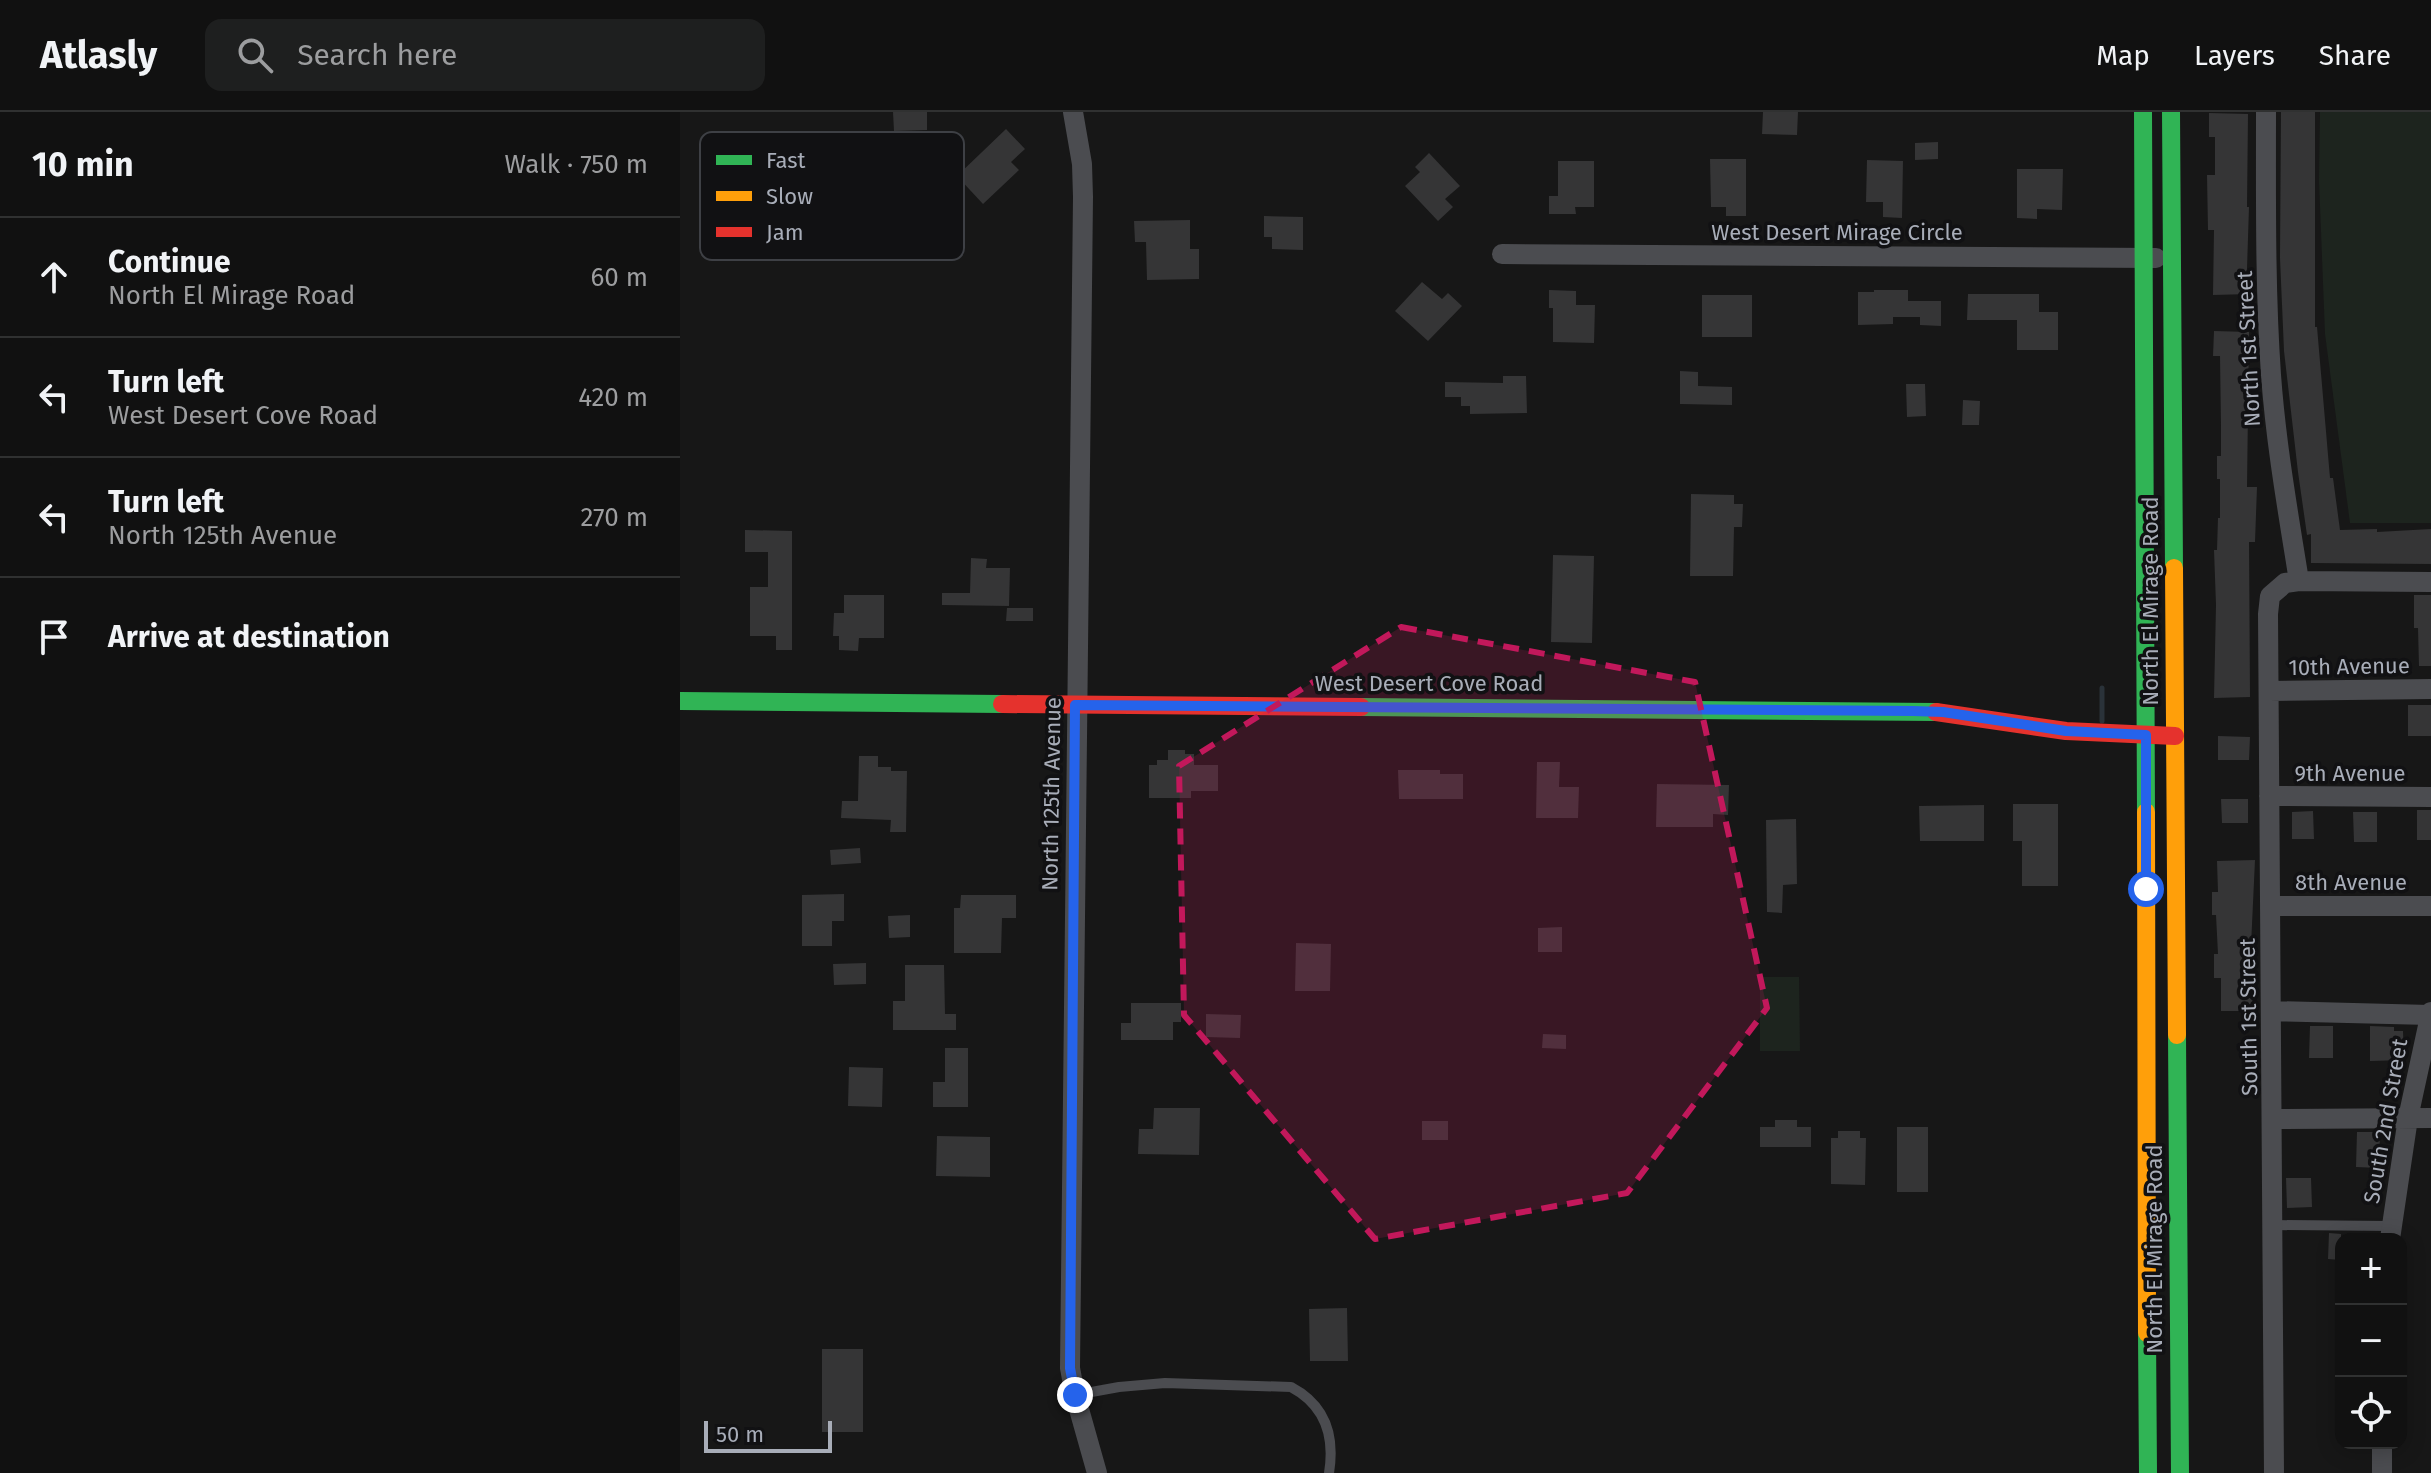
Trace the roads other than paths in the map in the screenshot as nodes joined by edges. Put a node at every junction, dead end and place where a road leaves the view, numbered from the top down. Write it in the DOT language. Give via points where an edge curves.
graph roads {
  1 [pos="1073,112"];
  2 [pos="2143,112"];
  3 [pos="2171,112"];
  4 [pos="2266,112"];
  5 [pos="1502,254"];
  6 [pos="2144,257"];
  7 [pos="2172,258"];
  8 [pos="2299,581"];
  9 [pos="2431,582"];
  10 [pos="2431,689"];
  11 [pos="2269,691"];
  12 [pos="680,701"];
  13 [pos="1075,705"];
  14 [pos="2146,735"];
  15 [pos="2175,736"];
  16 [pos="2269,796"];
  17 [pos="2431,797"];
  18 [pos="2270,906"];
  19 [pos="2431,906"];
  20 [pos="2271,1011"];
  21 [pos="2431,1013"];
  22 [pos="2408,1118"];
  23 [pos="2431,1118"];
  24 [pos="2273,1119"];
  25 [pos="2272,1225"];
  26 [pos="2390,1233"];
  27 [pos="1075,1395"];
  28 [pos="2382,1449"];
  29 [pos="1097,1473"];
  30 [pos="1329,1473"];
  31 [pos="2148,1473"];
  32 [pos="2180,1473"];
  33 [pos="2274,1473"];
  34 [pos="2382,1473"];
  1 -- 13 [label="street, North 125th Avenue" via="1083,197"];
  2 -- 6 [label="main road, North El Mirage Road"];
  3 -- 7 [label="main road, North El Mirage Road"];
  4 -- 8 [label="street, North 1st Street" via="2271,377"];
  5 -- 6 [label="street, West Desert Mirage Circle"];
  6 -- 7 [label="street, West Desert Mirage Circle"];
  6 -- 14 [label="main road, North El Mirage Road"];
  7 -- 15 [label="main road, North El Mirage Road"];
  8 -- 9 [label="street"];
  8 -- 11 [label="street, South 1st Street" via="2285,583 2270,596"];
  10 -- 11 [label="street, 10th Avenue"];
  11 -- 16 [label="street, South 1st Street"];
  12 -- 13 [label="main road, West Desert Cove Road"];
  13 -- 14 [label="main road, West Desert Cove Road" via="1913,711 2066,731"];
  13 -- 27 [label="street, North 125th Avenue" via="1070,1368"];
  14 -- 15 [label="main road, West Desert Cove Road"];
  14 -- 31 [label="main road, North El Mirage Road"];
  15 -- 32 [label="main road, North El Mirage Road"];
  16 -- 17 [label="street, 9th Avenue"];
  16 -- 18 [label="street, South 1st Street"];
  18 -- 19 [label="street, 8th Avenue"];
  18 -- 20 [label="street, South 1st Street"];
  20 -- 21 [label="street"];
  20 -- 24 [label="street, South 1st Street"];
  21 -- 22 [label="street, South 2nd Street"];
  22 -- 23 [label="street"];
  22 -- 24 [label="street"];
  22 -- 26 [label="street, South 2nd Street"];
  24 -- 25 [label="street, South 1st Street"];
  25 -- 26 [label="lane"];
  25 -- 33 [label="street, South 1st Street"];
  27 -- 29 [label="street, North 125th Avenue"];
  27 -- 30 [label="lane" via="1165,1383 1291,1387 1306,1395 1327,1427"];
  28 -- 34 [label="street"];
}
